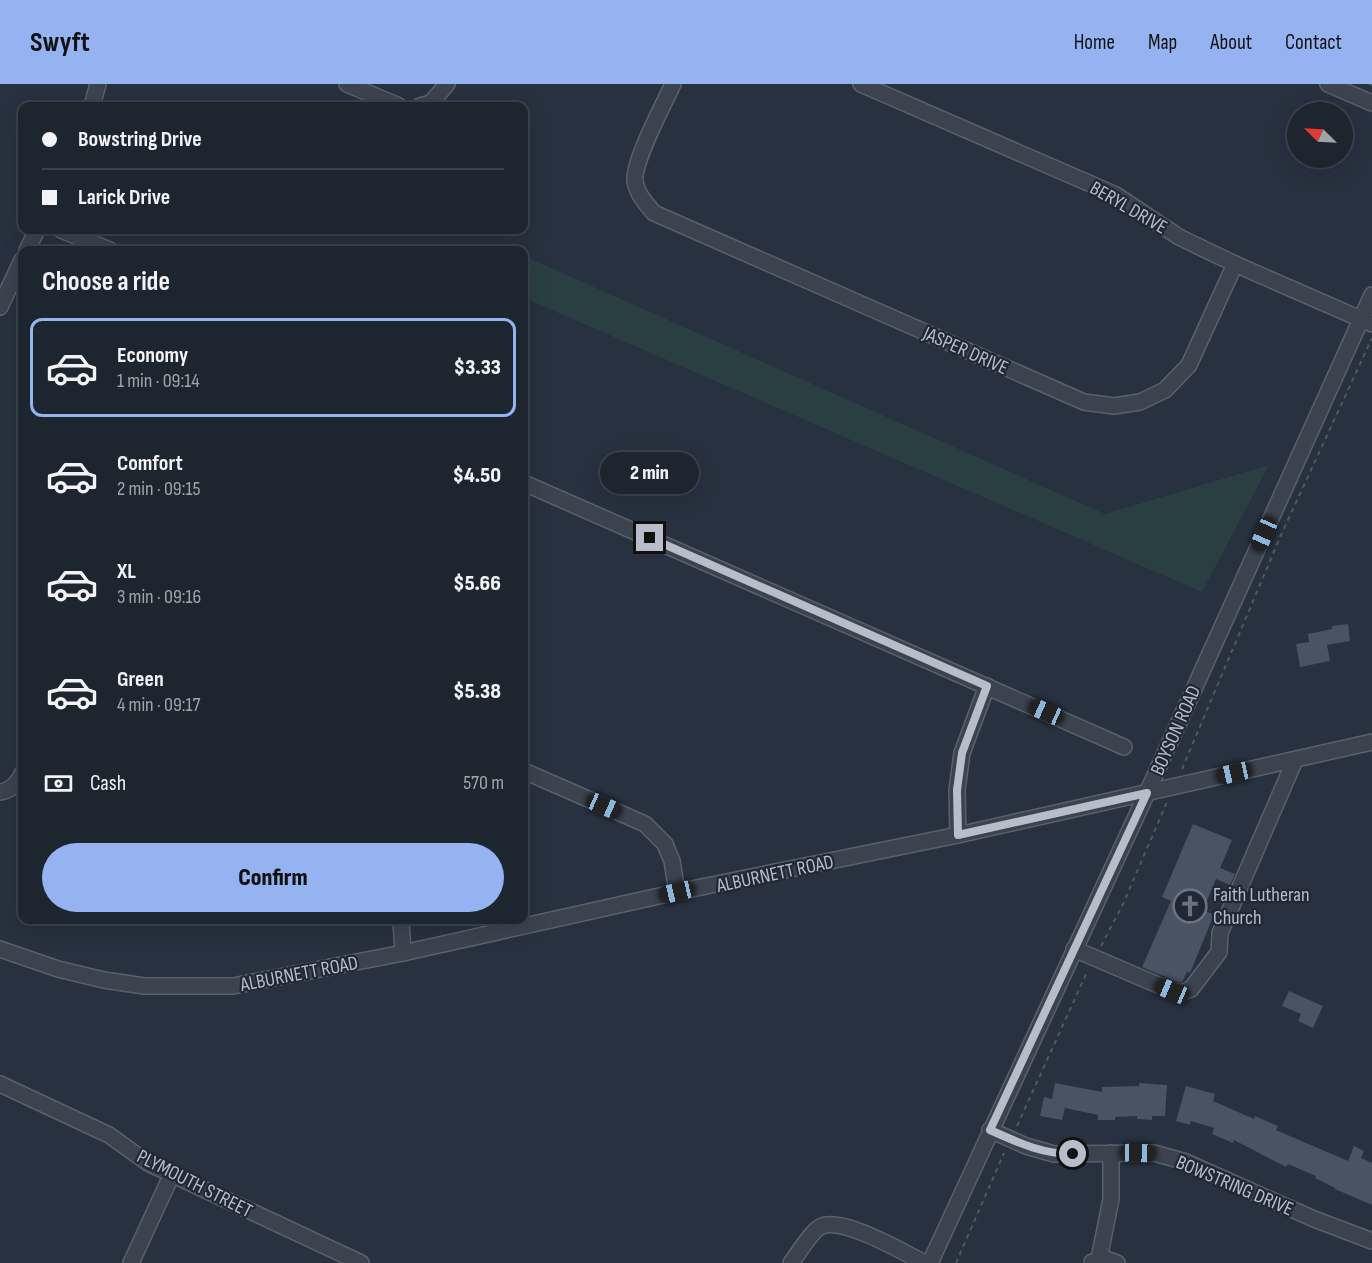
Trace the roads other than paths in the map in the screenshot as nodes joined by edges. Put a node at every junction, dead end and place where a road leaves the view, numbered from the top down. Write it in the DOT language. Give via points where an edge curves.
graph roads {
  1 [pos="98,84"];
  2 [pos="347,84"];
  3 [pos="447,84"];
  4 [pos="674,84"];
  5 [pos="861,84"];
  6 [pos="1328,84"];
  7 [pos="93,102"];
  8 [pos="385,102"];
  9 [pos="429,102"];
  10 [pos="1372,103"];
  11 [pos="71,234"];
  12 [pos="100,246"];
  13 [pos="1235,264"];
  14 [pos="18,269"];
  15 [pos="1372,295"];
  16 [pos="0,308"];
  17 [pos="1367,321"];
  18 [pos="528,485"];
  19 [pos="987,686"];
  20 [pos="1372,742"];
  21 [pos="1124,747"];
  22 [pos="1295,760"];
  23 [pos="528,773"];
  24 [pos="18,782"];
  25 [pos="0,792"];
  26 [pos="1147,793"];
  27 [pos="958,835"];
  28 [pos="677,892"];
  29 [pos="401,924"];
  30 [pos="0,949"];
  31 [pos="1074,949"];
  32 [pos="403,953"];
  33 [pos="0,1084"];
  34 [pos="990,1130"];
  35 [pos="1111,1153"];
  36 [pos="172,1174"];
  37 [pos="1372,1241"];
  38 [pos="1095,1261"];
  39 [pos="131,1263"];
  40 [pos="361,1263"];
  41 [pos="791,1263"];
  42 [pos="925,1263"];
  43 [pos="930,1263"];
  44 [pos="1117,1263"];
  1 -- 7 [label="street"];
  2 -- 8 [label="street"];
  3 -- 9 [label="street"];
  4 -- 13 [label="street, JASPER DRIVE" via="639,159 635,180 642,199 654,213 1084,402 1114,406 1140,402 1165,390 1189,365"];
  5 -- 13 [label="street, BERYL DRIVE" via="1116,195 1179,237"];
  6 -- 10 [label="street"];
  11 -- 12 [label="street"];
  13 -- 17 [label="street, BERYL DRIVE"];
  14 -- 16 [label="street"];
  15 -- 17 [label="street, BOYSON ROAD"];
  17 -- 26 [label="street, BOYSON ROAD"];
  18 -- 19 [label="street"];
  19 -- 21 [label="street"];
  19 -- 27 [label="street" via="962,753 957,790"];
  20 -- 22 [label="street, ALBURNETT ROAD"];
  22 -- 26 [label="street, ALBURNETT ROAD"];
  22 -- 31 [label="street" via="1220,933 1219,952 1191,989 1172,991"];
  23 -- 28 [label="street" via="645,824 665,844"];
  24 -- 25 [label="street"];
  26 -- 27 [label="street, ALBURNETT ROAD"];
  26 -- 31 [label="street, BOYSON ROAD"];
  27 -- 28 [label="street, ALBURNETT ROAD"];
  28 -- 32 [label="street, ALBURNETT ROAD"];
  29 -- 32 [label="street"];
  30 -- 32 [label="street, ALBURNETT ROAD" via="104,980 193,988 233,986"];
  31 -- 34 [label="street, BOYSON ROAD"];
  33 -- 36 [label="street, PLYMOUTH STREET" via="109,1135 148,1163"];
  34 -- 35 [label="street, BOWSTRING DRIVE" via="1054,1154"];
  34 -- 43 [label="street, BOYSON ROAD"];
  35 -- 37 [label="street, BOWSTRING DRIVE" via="1154,1153 1186,1162"];
  35 -- 38 [label="street" via="1111,1199"];
  36 -- 39 [label="street"];
  36 -- 40 [label="street, PLYMOUTH STREET"];
  38 -- 44 [label="street"];
  41 -- 42 [label="street" via="816,1230 831,1224 849,1227"];
}
